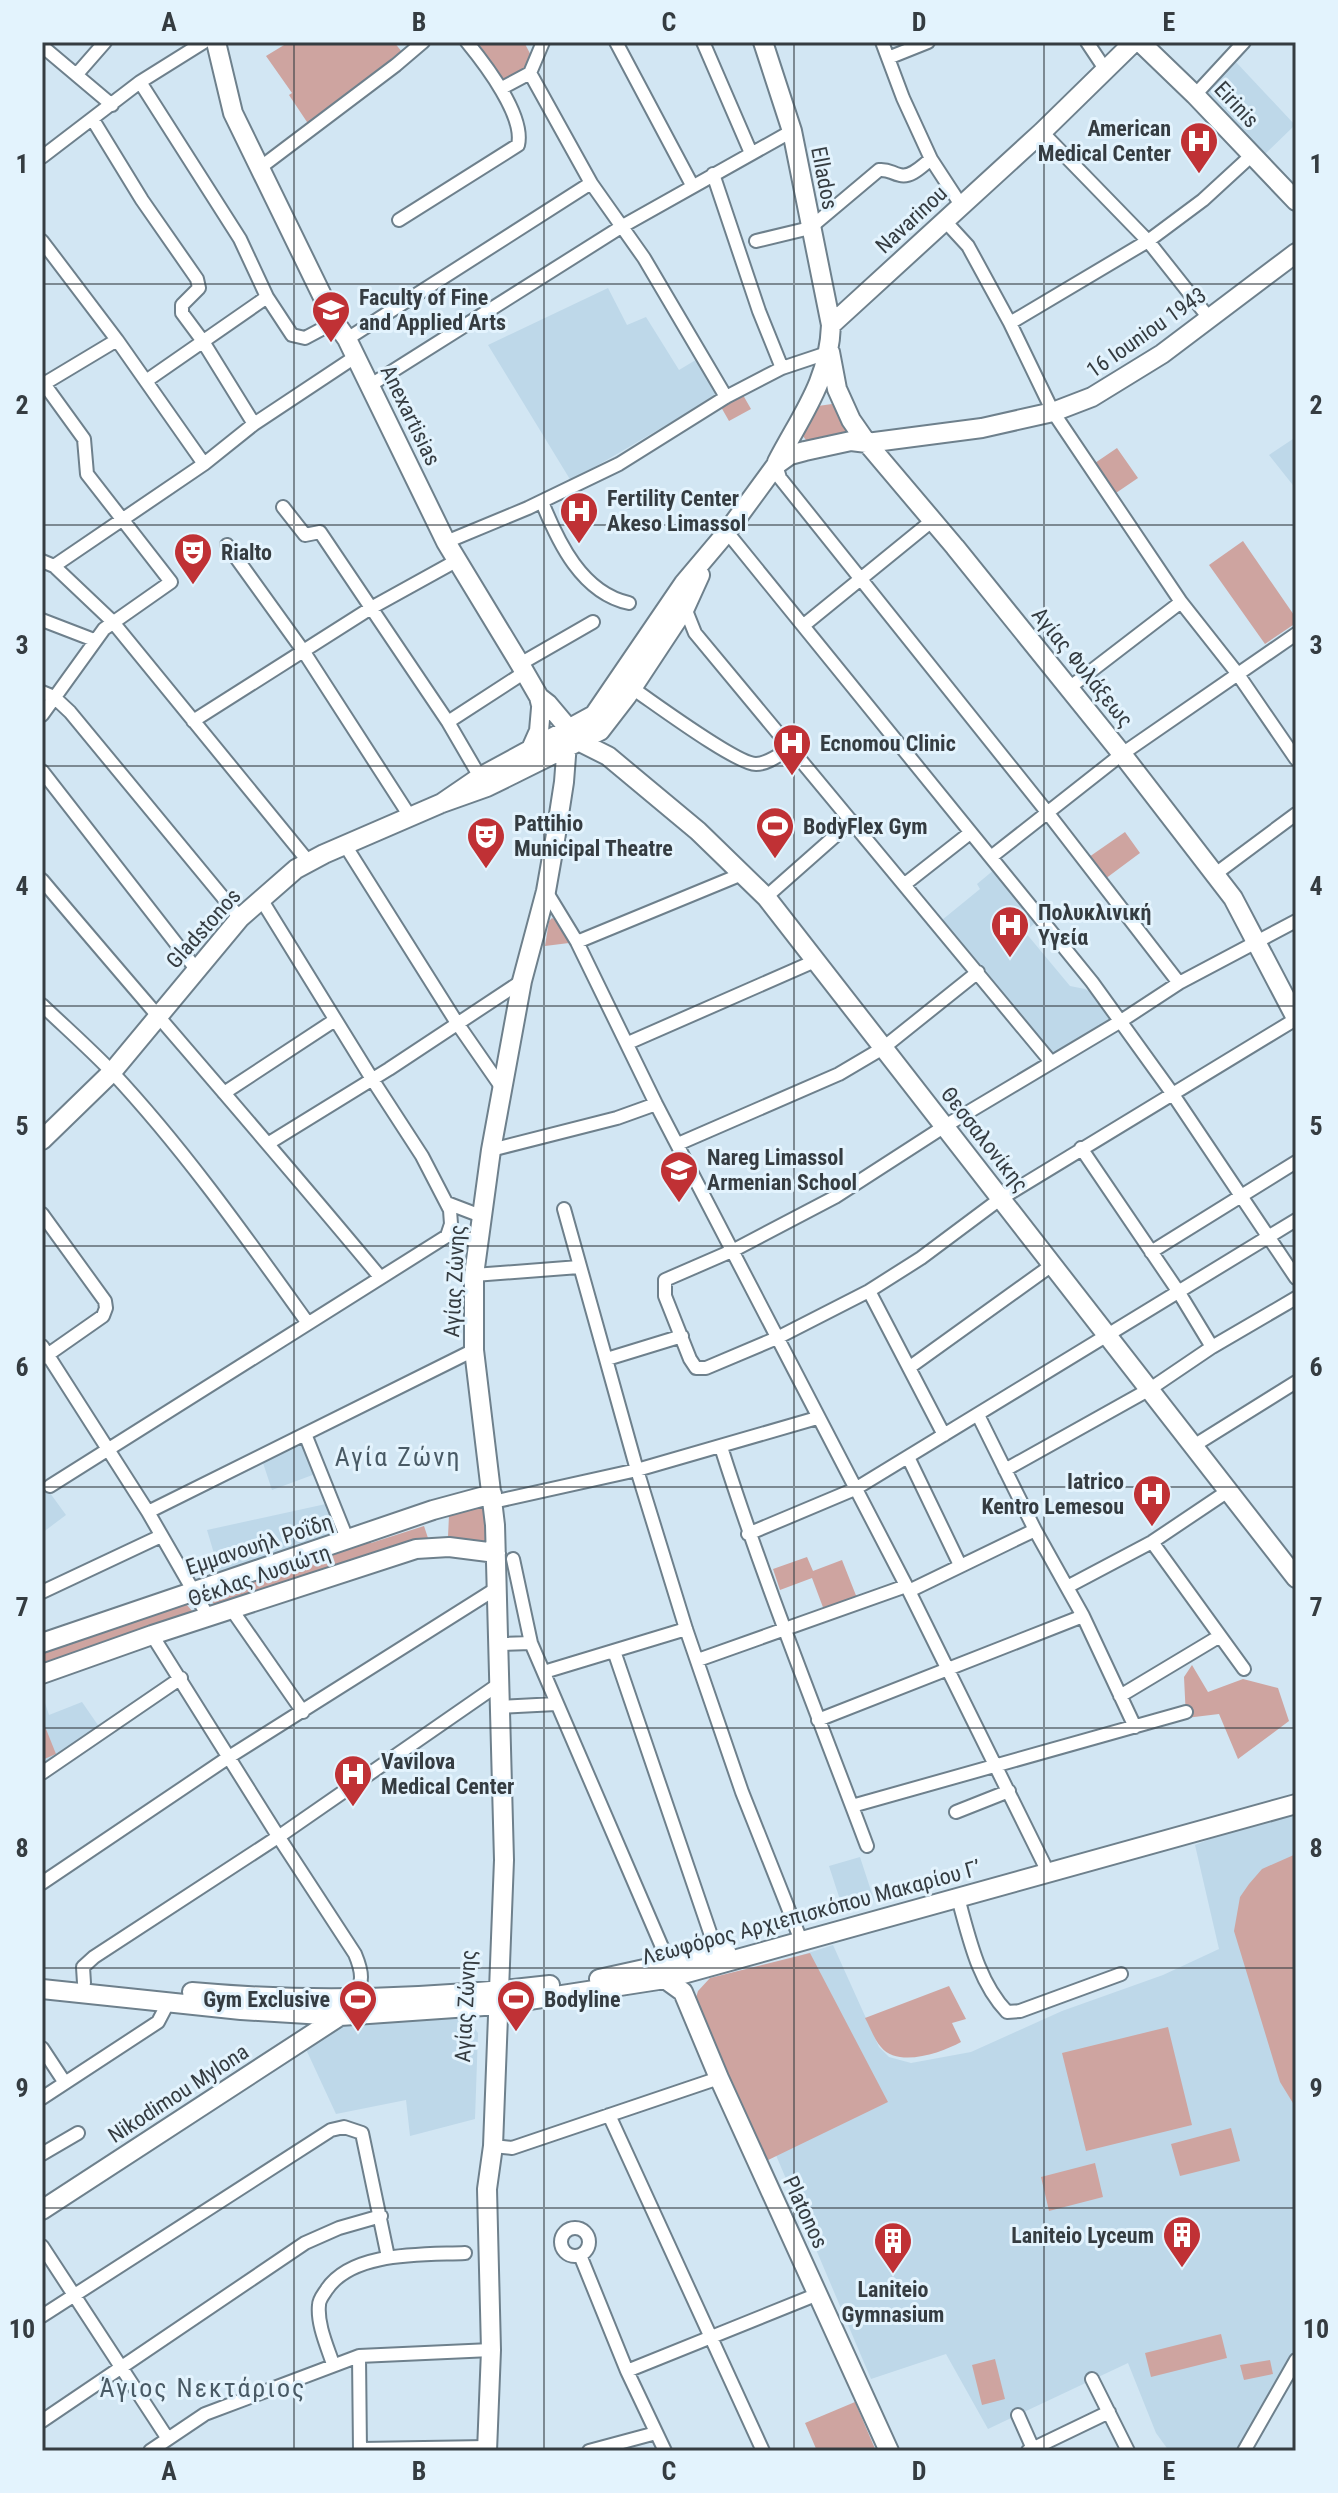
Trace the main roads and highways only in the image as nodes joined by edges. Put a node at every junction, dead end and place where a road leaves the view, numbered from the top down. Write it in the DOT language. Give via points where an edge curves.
graph roads {
  1 [pos="763,42"];
  2 [pos="1134,42"];
  3 [pos="1140,42"];
  4 [pos="221,47"];
  5 [pos="1296,201"];
  6 [pos="1296,253"];
  7 [pos="831,325"];
  8 [pos="830,352"];
  9 [pos="867,443"];
  10 [pos="776,465"];
  11 [pos="703,560"];
  12 [pos="540,703"];
  13 [pos="600,731"];
  14 [pos="567,739"];
  15 [pos="535,755"];
  16 [pos="608,756"];
  17 [pos="564,782"];
  18 [pos="442,803"];
  19 [pos="1296,1018"];
  20 [pos="42,1140"];
  21 [pos="492,1498"];
  22 [pos="433,1510"];
  23 [pos="433,1547"];
  24 [pos="505,1556"];
  25 [pos="1296,1578"];
  26 [pos="42,1643"];
  27 [pos="42,1674"];
  28 [pos="1296,1796"];
  29 [pos="1296,1804"];
  30 [pos="1195,1828"];
  31 [pos="669,1970"];
  32 [pos="691,1972"];
  33 [pos="42,1978"];
  34 [pos="42,1989"];
  35 [pos="683,1992"];
  36 [pos="494,1999"];
  37 [pos="294,2013"];
  38 [pos="340,2016"];
  39 [pos="294,2046"];
  40 [pos="488,2174"];
  41 [pos="42,2210"];
  42 [pos="487,2449"];
  43 [pos="889,2451"];
  1 -- 7 [label="main road, Ellados" via="792,131"];
  2 -- 7 [label="main road, Navarinou"];
  3 -- 5 [label="main road, Eirinis"];
  4 -- 12 [label="main road, Anexartisias" via="233,113 446,542"];
  6 -- 9 [label="main road, 16 Iouniou 1943" via="1162,354 1092,397 1053,412 974,429"];
  7 -- 8 [label="main road"];
  8 -- 9 [label="main road, Αγίας Φυλάξεως" via="843,404"];
  8 -- 10 [label="main road"];
  9 -- 10 [label="main road" via="851,441 805,451"];
  9 -- 19 [label="main road, Αγίας Φυλάξεως" via="1233,898"];
  10 -- 11 [label="main road, Gladstonos"];
  11 -- 13 [label="main road, Gladstonos" via="685,608"];
  11 -- 14 [label="main road, Gladstonos" via="600,709"];
  12 -- 14 [label="main road, Anexartisias" via="548,704"];
  12 -- 15 [label="main road"];
  13 -- 14 [label="main road, Gladstonos"];
  13 -- 16 [label="main road"];
  14 -- 15 [label="main road, Gladstonos"];
  14 -- 16 [label="main road, Θεσσαλονίκης"];
  14 -- 17 [label="main road, Αγίας Ζώνης"];
  15 -- 17 [label="main road" via="555,763"];
  15 -- 18 [label="main road, Gladstonos" via="480,777"];
  15 -- 18 [label="main road, Gladstonos" via="487,787"];
  16 -- 17 [label="main road" via="580,758"];
  16 -- 25 [label="main road, Θεσσαλονίκης" via="766,897"];
  17 -- 21 [label="main road, Αγίας Ζώνης" via="546,891 502,1088 474,1275 474,1350"];
  18 -- 20 [label="main road, Gladstonos" via="308,861 277,883 240,918 112,1072"];
  21 -- 22 [label="main road, Εμμανουήλ Ροΐδη"];
  21 -- 24 [label="main road, Αγίας Ζώνης"];
  22 -- 23 [label="main road"];
  22 -- 26 [label="main road, Εμμανουήλ Ροΐδη"];
  23 -- 24 [label="main road, Θέκλας Λυσιώτη"];
  23 -- 27 [label="main road, Θέκλας Λυσιώτη" via="382,1558"];
  24 -- 36 [label="main road, Αγίας Ζώνης" via="497,1588 504,1860"];
  28 -- 30 [label="main road, Λεωφόρος Αρχιεπισκόπου Μακαρίου Γ’"];
  29 -- 30 [label="main road, Λεωφόρος Αρχιεπισκόπου Μακαρίου Γ’"];
  30 -- 31 [label="main road, Λεωφόρος Αρχιεπισκόπου Μακαρίου Γ’" via="1044,1864"];
  30 -- 32 [label="main road, Λεωφόρος Αρχιεπισκόπου Μακαρίου Γ’"];
  31 -- 32 [label="main road, Λεωφόρος Αρχιεπισκόπου Μακαρίου Γ’"];
  31 -- 35 [label="main road"];
  31 -- 36 [label="main road, Λεωφόρος Αρχιεπισκόπου Μακαρίου Γ’"];
  32 -- 35 [label="main road"];
  33 -- 36 [label="main road, Λεωφόρος Αρχιεπισκόπου Μακαρίου Γ’" via="244,1997"];
  34 -- 37 [label="main road, Λεωφόρος Αρχιεπισκόπου Μακαρίου Γ’"];
  35 -- 43 [label="main road, Platonos"];
  36 -- 38 [label="main road, Λεωφόρος Αρχιεπισκόπου Μακαρίου Γ’"];
  36 -- 40 [label="main road, Αγίας Ζώνης" via="493,2146"];
  36 -- 40 [label="main road, Αγίας Ζώνης" via="482,2150"];
  37 -- 38 [label="main road, Λεωφόρος Αρχιεπισκόπου Μακαρίου Γ’"];
  37 -- 39 [label="main road" via="301,2030"];
  38 -- 39 [label="main road, Nikodimou Mylona"];
  39 -- 41 [label="main road, Nikodimou Mylona"];
  40 -- 42 [label="main road, Αγίας Ζώνης"];
}
